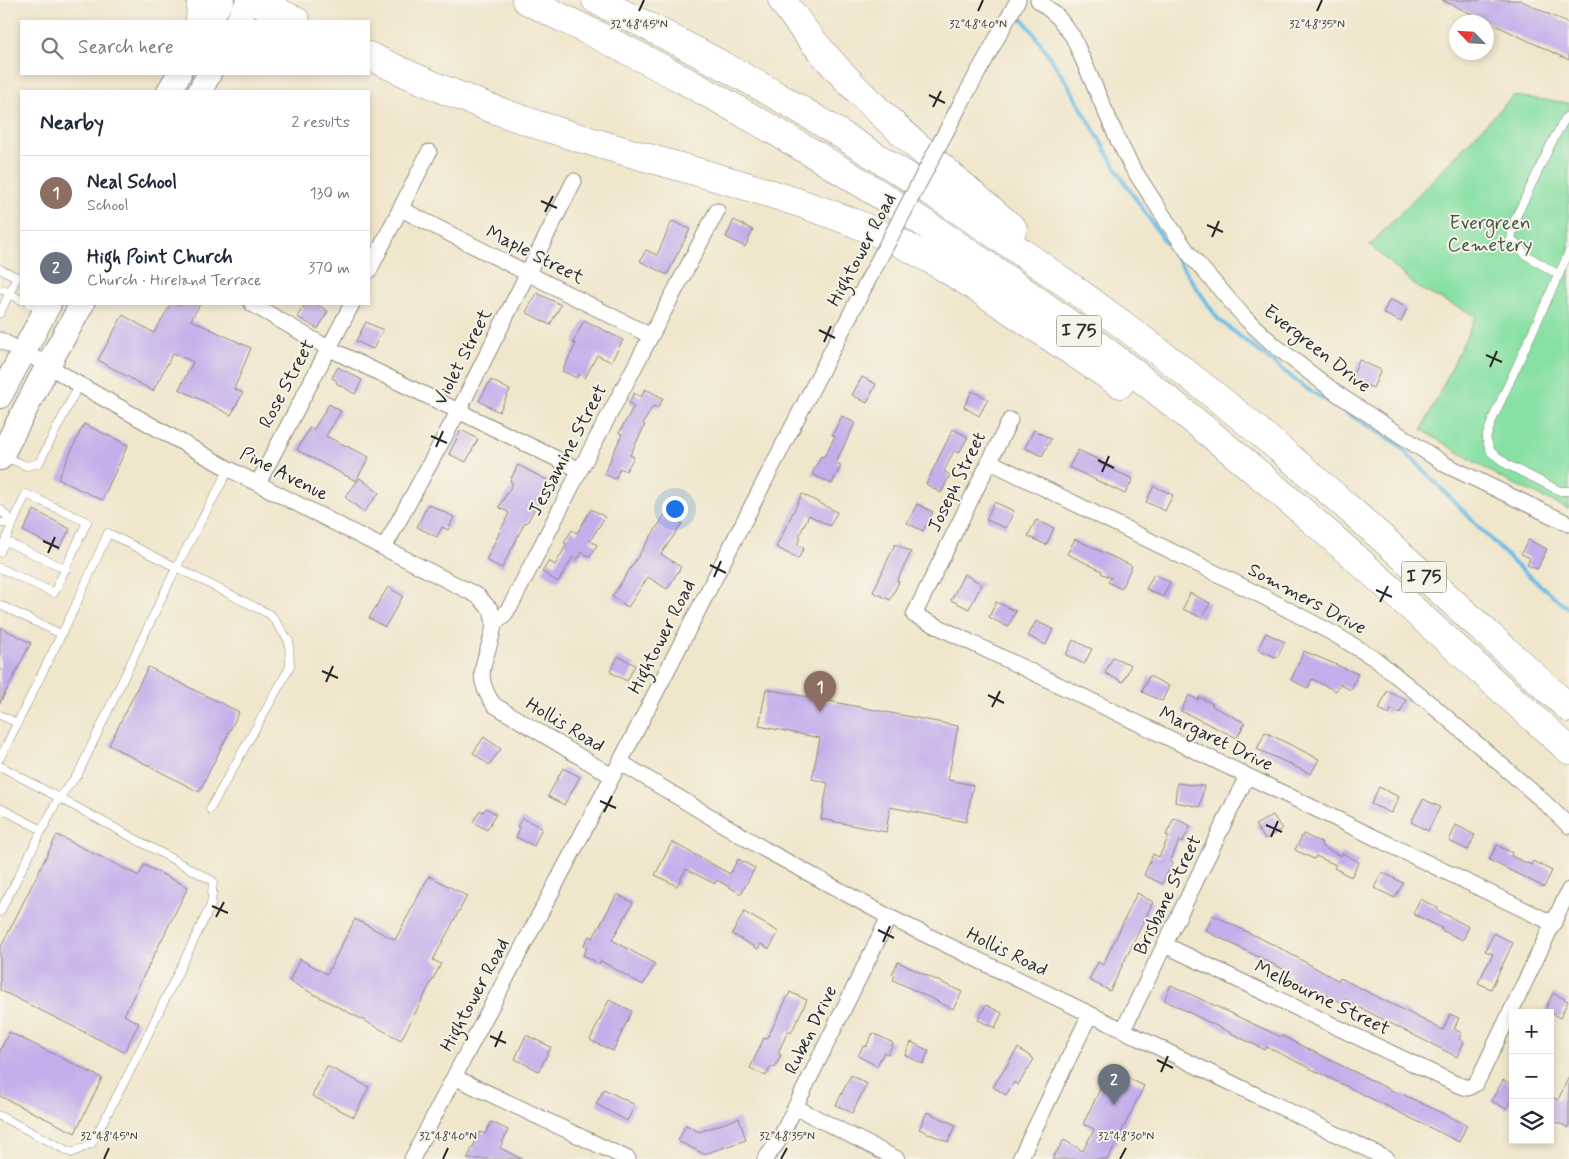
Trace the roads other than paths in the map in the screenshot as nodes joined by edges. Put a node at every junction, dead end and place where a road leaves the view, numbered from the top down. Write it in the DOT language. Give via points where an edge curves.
graph roads {
  1 [pos="201,0"];
  2 [pos="222,0"];
  3 [pos="249,0"];
  4 [pos="255,0"];
  5 [pos="526,0"];
  6 [pos="596,0"];
  7 [pos="782,0"];
  8 [pos="1018,0"];
  9 [pos="1038,0"];
  10 [pos="200,20"];
  11 [pos="210,20"];
  12 [pos="239,20"];
  13 [pos="294,20"];
  14 [pos="370,56"];
  15 [pos="178,75"];
  16 [pos="208,75"];
  17 [pos="170,90"];
  18 [pos="201,90"];
  19 [pos="1569,116"];
  20 [pos="429,152"];
  21 [pos="574,181"];
  22 [pos="401,209"];
  23 [pos="717,211"];
  24 [pos="1569,252"];
  25 [pos="0,269"];
  26 [pos="370,269"];
  27 [pos="527,273"];
  28 [pos="1559,275"];
  29 [pos="6,292"];
  30 [pos="20,299"];
  31 [pos="81,305"];
  32 [pos="254,305"];
  33 [pos="351,305"];
  34 [pos="41,306"];
  35 [pos="1,311"];
  36 [pos="1116,319"];
  37 [pos="651,336"];
  38 [pos="0,340"];
  39 [pos="328,348"];
  40 [pos="24,351"];
  41 [pos="48,365"];
  42 [pos="79,385"];
  43 [pos="0,396"];
  44 [pos="458,412"];
  45 [pos="1010,420"];
  46 [pos="1,456"];
  47 [pos="989,462"];
  48 [pos="229,469"];
  49 [pos="580,470"];
  50 [pos="1270,482"];
  51 [pos="258,483"];
  52 [pos="1569,491"];
  53 [pos="0,509"];
  54 [pos="0,523"];
  55 [pos="13,523"];
  56 [pos="1569,524"];
  57 [pos="5,541"];
  58 [pos="384,548"];
  59 [pos="0,552"];
  60 [pos="940,562"];
  61 [pos="0,568"];
  62 [pos="176,568"];
  63 [pos="66,570"];
  64 [pos="0,604"];
  65 [pos="494,623"];
  66 [pos="61,634"];
  67 [pos="1569,708"];
  68 [pos="0,715"];
  69 [pos="17,723"];
  70 [pos="1569,750"];
  71 [pos="0,758"];
  72 [pos="620,762"];
  73 [pos="0,766"];
  74 [pos="612,776"];
  75 [pos="1247,776"];
  76 [pos="58,798"];
  77 [pos="0,808"];
  78 [pos="210,809"];
  79 [pos="1569,826"];
  80 [pos="42,830"];
  81 [pos="1569,890"];
  82 [pos="0,912"];
  83 [pos="889,917"];
  84 [pos="1554,924"];
  85 [pos="1166,945"];
  86 [pos="1090,1014"];
  87 [pos="1123,1030"];
  88 [pos="454,1077"];
  89 [pos="795,1107"];
  90 [pos="0,1116"];
  91 [pos="412,1159"];
  92 [pos="628,1159"];
  93 [pos="766,1159"];
  94 [pos="897,1159"];
  95 [pos="1020,1159"];
  96 [pos="1387,1159"];
  1 -- 10 [label="highway"];
  2 -- 11 [label="main road"];
  3 -- 12 [label="main road"];
  4 -- 13 [label="highway"];
  5 -- 50 [label="highway, I 75" via="684,80 882,197 1074,328"];
  6 -- 36 [label="highway, I 75" via="775,95 853,142 1001,237"];
  7 -- 36 [label="highway" via="818,48 857,91"];
  8 -- 72 [label="street, Hightower Road, bridge" via="866,284"];
  9 -- 56 [label="street, Evergreen Drive" via="1058,17 1073,37 1118,140 1168,223 1190,255 1246,319 1325,385 1446,465"];
  14 -- 50 [label="highway" via="470,101 572,136 816,208 876,232 961,277"];
  15 -- 17 [label="main road"];
  16 -- 18 [label="main road"];
  19 -- 28 [label="lane" via="1552,142 1515,219 1511,239 1526,255"];
  20 -- 22 [label="street"];
  21 -- 27 [label="street, Violet Street"];
  22 -- 26 [label="street"];
  22 -- 27 [label="street, Maple Street"];
  23 -- 37 [label="street, Jessamine Street"];
  24 -- 28 [label="lane"];
  25 -- 29 [label="lane" via="17,277"];
  27 -- 37 [label="street, Maple Street"];
  27 -- 44 [label="street, Violet Street"];
  28 -- 52 [label="lane" via="1486,438 1491,452 1508,465 1560,491"];
  29 -- 30 [label="lane"];
  29 -- 35 [label="lane"];
  31 -- 41 [label="main road"];
  32 -- 39 [label="street"];
  33 -- 39 [label="street, Rose Street"];
  34 -- 40 [label="main road"];
  36 -- 67 [label="highway, I 75" via="1278,448"];
  37 -- 49 [label="street, Jessamine Street"];
  38 -- 40 [label="street, Pine Avenue"];
  39 -- 44 [label="street"];
  39 -- 51 [label="street, Rose Street"];
  40 -- 41 [label="street, Pine Avenue"];
  40 -- 43 [label="main road"];
  41 -- 42 [label="street, Pine Avenue"];
  41 -- 46 [label="main road"];
  42 -- 46 [label="lane" via="39,463 27,466"];
  42 -- 48 [label="street, Pine Avenue"];
  44 -- 49 [label="street"];
  44 -- 58 [label="street, Violet Street"];
  45 -- 47 [label="street, Joseph Street"];
  47 -- 60 [label="street, Joseph Street"];
  47 -- 79 [label="street, Sommers Drive" via="1264,597 1374,658"];
  48 -- 51 [label="street, Pine Avenue"];
  48 -- 62 [label="lane"];
  49 -- 65 [label="street, Jessamine Street" via="512,603"];
  50 -- 70 [label="highway, I 75"];
  51 -- 58 [label="street, Pine Avenue"];
  53 -- 55 [label="lane"];
  54 -- 55 [label="lane"];
  55 -- 57 [label="lane"];
  55 -- 63 [label="lane" via="26,494 87,522"];
  57 -- 59 [label="lane"];
  57 -- 63 [label="lane" via="46,564"];
  58 -- 65 [label="street, Pine Avenue" via="478,596 491,610"];
  60 -- 75 [label="street, Margaret Drive" via="914,615"];
  61 -- 63 [label="lane" via="21,574 54,593"];
  62 -- 66 [label="lane" via="108,534"];
  62 -- 76 [label="lane" via="78,774"];
  62 -- 78 [label="lane" via="271,615 289,641 290,667"];
  64 -- 66 [label="lane"];
  65 -- 74 [label="street, Hollis Road" via="481,674 487,695 498,707"];
  66 -- 69 [label="lane"];
  68 -- 69 [label="lane"];
  69 -- 71 [label="lane"];
  72 -- 74 [label="street, Hightower Road"];
  72 -- 83 [label="street, Hollis Road" via="764,849"];
  73 -- 76 [label="lane"];
  74 -- 88 [label="street, Hightower Road"];
  75 -- 84 [label="street, Margaret Drive"];
  75 -- 85 [label="street, Brisbane Street"];
  76 -- 80 [label="lane"];
  76 -- 90 [label="lane" via="213,881 211,905 92,1143 72,1153"];
  77 -- 80 [label="lane"];
  80 -- 82 [label="lane"];
  81 -- 84 [label="street"];
  83 -- 86 [label="street, Hollis Road"];
  83 -- 89 [label="street, Ruben Drive"];
  84 -- 85 [label="street, Melbourne Street" via="1479,1078 1468,1088"];
  85 -- 87 [label="street, Brisbane Street"];
  86 -- 87 [label="street, Hollis Road"];
  86 -- 95 [label="street"];
  87 -- 96 [label="street, Hollis Road"];
  88 -- 91 [label="street, Hightower Road"];
  88 -- 92 [label="street"];
  89 -- 93 [label="street, Ruben Drive"];
  89 -- 94 [label="street"];
}
